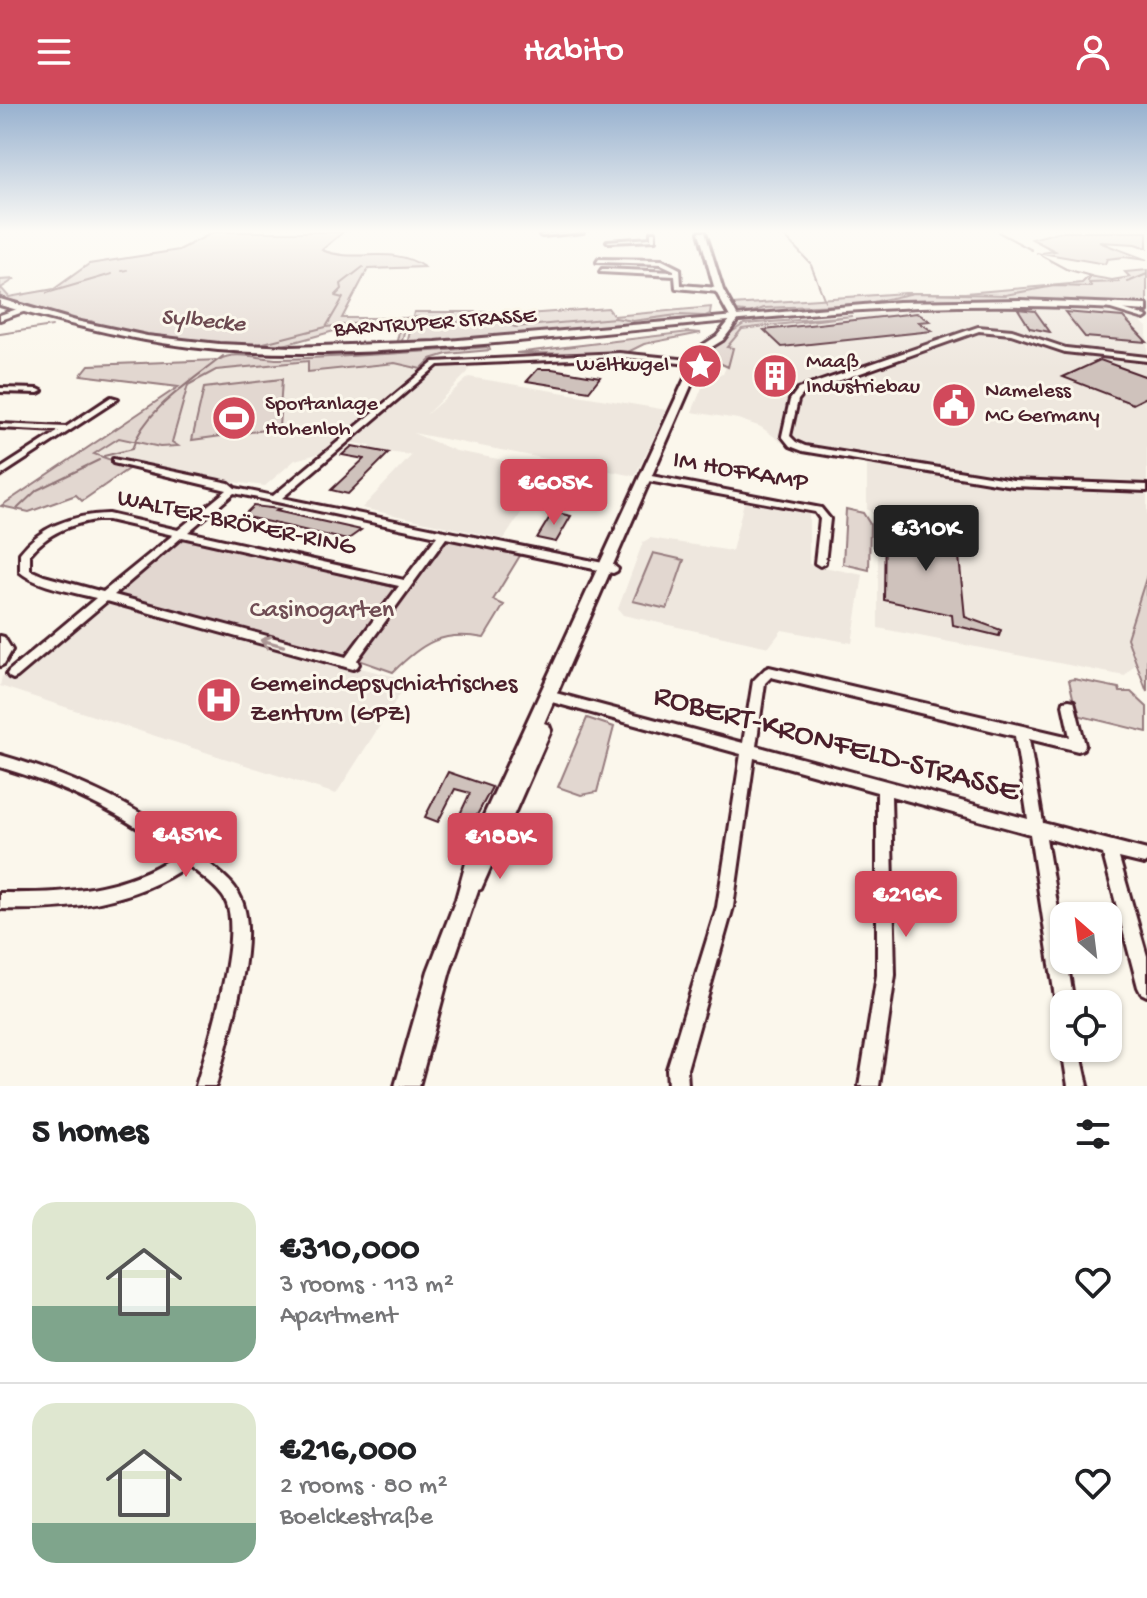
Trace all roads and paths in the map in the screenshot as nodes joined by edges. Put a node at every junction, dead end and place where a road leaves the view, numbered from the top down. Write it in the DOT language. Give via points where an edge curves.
graph roads {
  1 [pos="678,278"];
  2 [pos="715,278"];
  3 [pos="719,290"];
  4 [pos="0,302"];
  5 [pos="1106,306"];
  6 [pos="20,308"];
  7 [pos="726,308"];
  8 [pos="1142,313"];
  9 [pos="0,316"];
  10 [pos="735,319"];
  11 [pos="721,321"];
  12 [pos="1147,359"];
  13 [pos="696,366"];
  14 [pos="0,390"];
  15 [pos="38,391"];
  16 [pos="114,399"];
  17 [pos="0,426"];
  18 [pos="66,429"];
  19 [pos="116,461"];
  20 [pos="0,473"];
  21 [pos="649,479"];
  22 [pos="1147,488"];
  23 [pos="232,490"];
  24 [pos="276,498"];
  25 [pos="181,532"];
  26 [pos="444,534"];
  27 [pos="820,563"];
  28 [pos="610,568"];
  29 [pos="406,584"];
  30 [pos="104,596"];
  31 [pos="0,640"];
  32 [pos="0,661"];
  33 [pos="13,674"];
  34 [pos="552,697"];
  35 [pos="1069,705"];
  36 [pos="1021,733"];
  37 [pos="749,750"];
  38 [pos="0,761"];
  39 [pos="884,788"];
  40 [pos="1036,828"];
  41 [pos="1109,848"];
  42 [pos="190,854"];
  43 [pos="1144,856"];
  44 [pos="0,901"];
  45 [pos="1147,987"];
  46 [pos="1063,990"];
  47 [pos="1074,1062"];
  48 [pos="206,1086"];
  49 [pos="407,1086"];
  50 [pos="678,1086"];
  51 [pos="869,1086"];
  52 [pos="1078,1086"];
  1 -- 3 [label="street" via="678,287"];
  2 -- 3 [label="street"];
  3 -- 7 [label="street"];
  4 -- 6 [label="main road, BARNTRUPER STRASSE"];
  5 -- 8 [label="main road, BARNTRUPER STRASSE"];
  5 -- 8 [label="street"];
  5 -- 10 [label="main road, BARNTRUPER STRASSE" via="989,302"];
  6 -- 9 [label="street"];
  6 -- 11 [label="main road, BARNTRUPER STRASSE" via="122,337 279,352 412,348"];
  7 -- 10 [label="street"];
  7 -- 11 [label="street"];
  10 -- 11 [label="main road, BARNTRUPER STRASSE"];
  10 -- 13 [label="street" via="706,347"];
  11 -- 13 [label="street" via="719,330 701,345"];
  12 -- 22 [label="street" via="1065,350 1012,332 978,329 808,389 800,402 794,437 811,448 1013,483"];
  13 -- 21 [label="street"];
  13 -- 24 [label="street" via="615,356 436,363"];
  14 -- 15 [label="street"];
  16 -- 18 [label="street"];
  17 -- 18 [label="street"];
  18 -- 20 [label="street"];
  19 -- 23 [label="street"];
  21 -- 27 [label="street, IM HOFKAMP" via="818,510 825,519"];
  21 -- 28 [label="street"];
  23 -- 24 [label="street"];
  23 -- 25 [label="street"];
  24 -- 26 [label="street"];
  25 -- 29 [label="street, WALTER-BRÖKER-RING"];
  25 -- 30 [label="street"];
  25 -- 30 [label="street, WALTER-BRÖKER-RING" via="118,518 89,518 45,535 25,553 29,575"];
  26 -- 28 [label="street"];
  26 -- 29 [label="street"];
  28 -- 34 [label="street"];
  29 -- 30 [label="street, one-way" via="350,664"];
  30 -- 33 [label="street"];
  31 -- 32 [label="street" via="6,650"];
  34 -- 37 [label="street, ROBERT-KRONFELD-STRASSE"];
  34 -- 49 [label="street" via="478,879 470,886 439,971"];
  35 -- 36 [label="street" via="1078,745"];
  36 -- 37 [label="street" via="769,672 759,681"];
  36 -- 40 [label="street"];
  37 -- 39 [label="street, ROBERT-KRONFELD-STRASSE"];
  37 -- 50 [label="street" via="725,907 677,1069"];
  38 -- 42 [label="street" via="40,771 118,808"];
  39 -- 40 [label="street, ROBERT-KRONFELD-STRASSE"];
  39 -- 51 [label="street" via="886,975"];
  40 -- 41 [label="street, ROBERT-KRONFELD-STRASSE"];
  40 -- 46 [label="street"];
  41 -- 43 [label="street, ROBERT-KRONFELD-STRASSE"];
  41 -- 45 [label="street"];
  42 -- 44 [label="street" via="133,887 50,904"];
  42 -- 48 [label="street" via="234,899 239,929"];
  47 -- 52 [label="street"];
}
